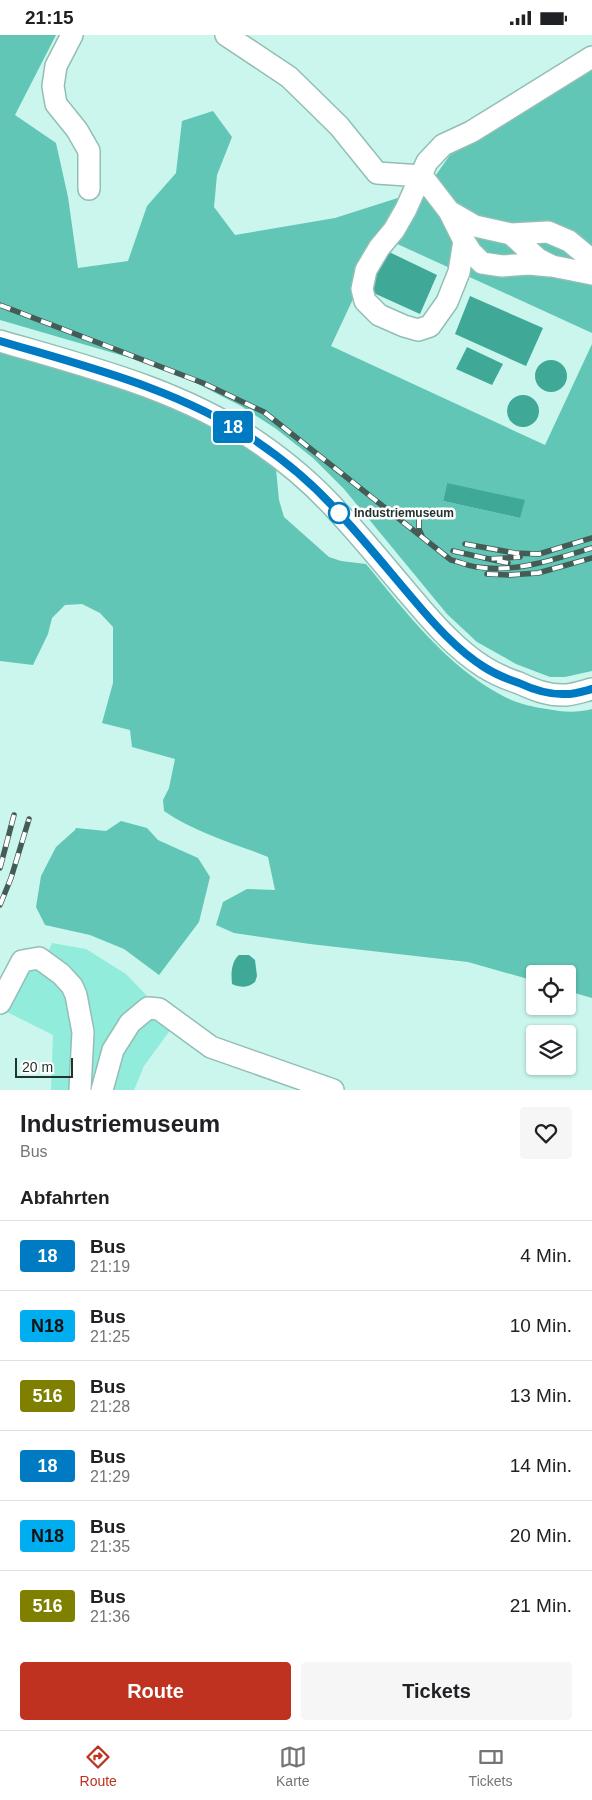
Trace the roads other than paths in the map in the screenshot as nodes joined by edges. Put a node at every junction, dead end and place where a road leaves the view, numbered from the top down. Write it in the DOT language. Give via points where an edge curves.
graph roads {
  1 [pos="72,35"];
  2 [pos="226,35"];
  3 [pos="592,57"];
  4 [pos="422,176"];
  5 [pos="88,189"];
  6 [pos="449,211"];
  7 [pos="510,234"];
  8 [pos="464,241"];
  9 [pos="592,260"];
  10 [pos="552,266"];
  11 [pos="592,274"];
  12 [pos="0,341"];
  13 [pos="592,689"];
  14 [pos="0,1003"];
  15 [pos="80,1090"];
  16 [pos="102,1090"];
  17 [pos="334,1090"];
  1 -- 5 [label="street" via="56,66 53,86 56,104 89,151"];
  2 -- 4 [label="street" via="289,77 339,126 377,173"];
  3 -- 4 [label="street" via="471,132 443,145 427,162"];
  4 -- 6 [label="street"];
  4 -- 8 [label="street" via="394,229 366,270 362,289 365,301 380,315 404,326 418,330 430,327 447,302 459,272"];
  6 -- 7 [label="street" via="475,226"];
  6 -- 8 [label="street"];
  7 -- 9 [label="street" via="548,232 569,241"];
  7 -- 10 [label="street" via="538,259"];
  8 -- 10 [label="street" via="482,263"];
  10 -- 11 [label="street"];
  12 -- 13 [label="street" via="152,388 231,425 304,477 433,622 464,652 485,667 549,694 567,695"];
  14 -- 15 [label="street" via="22,961 39,958 61,974 76,995 83,1032"];
  16 -- 17 [label="street" via="113,1050 130,1023 148,1008 159,1009 211,1047"];
}
